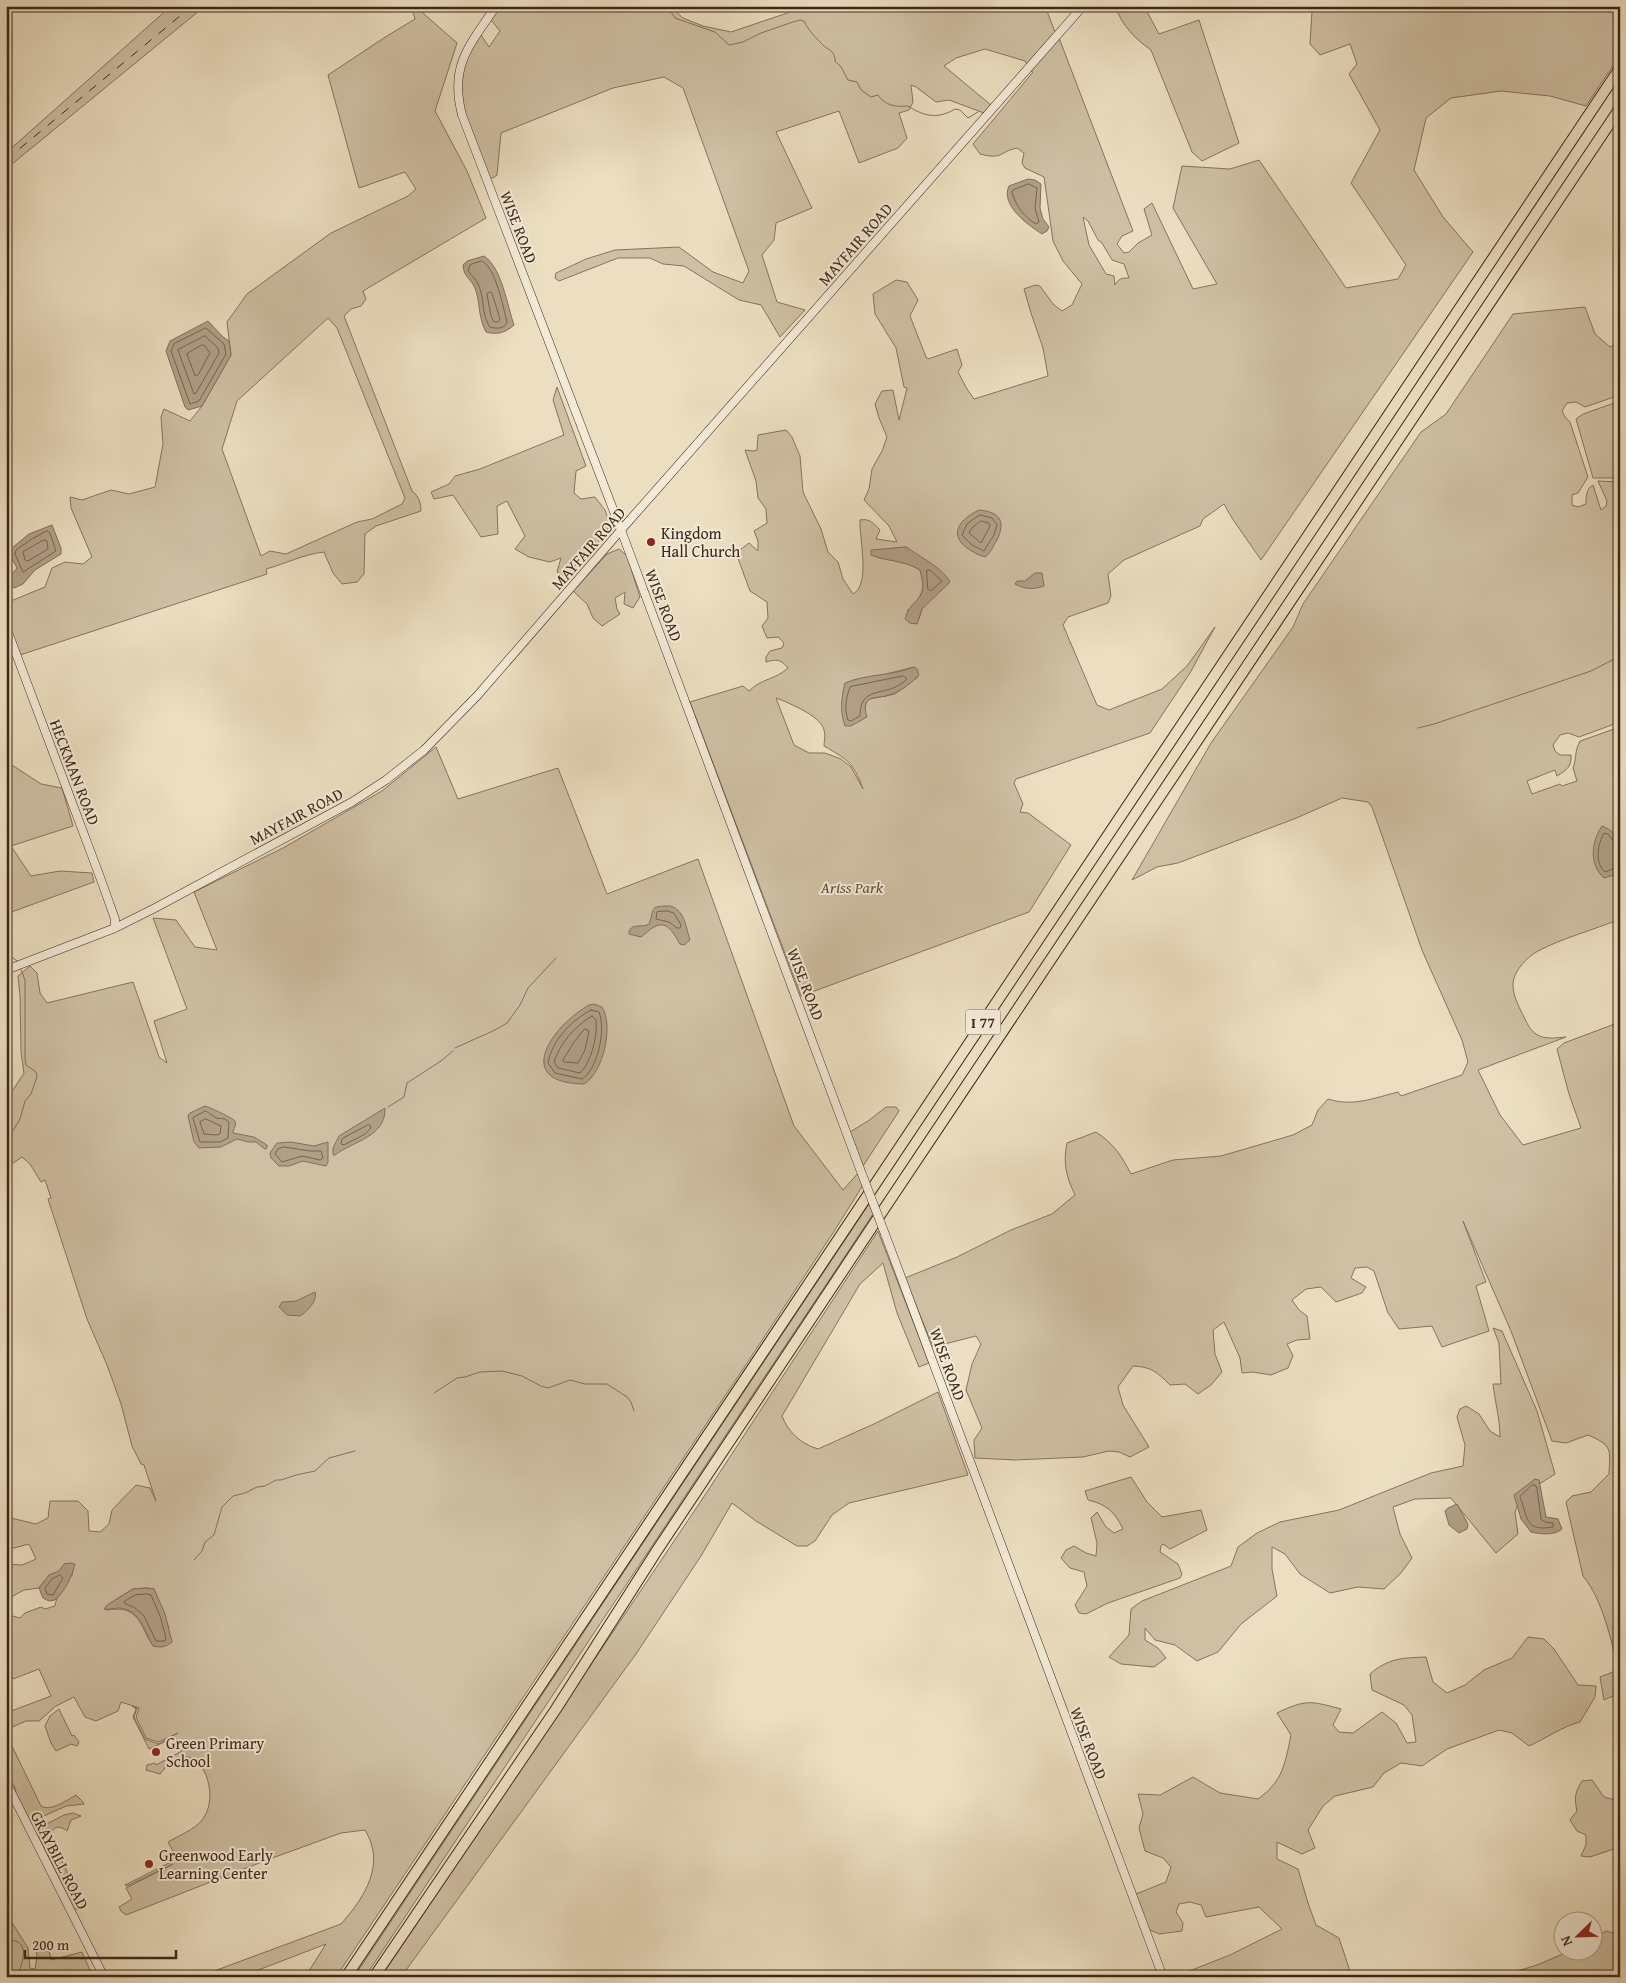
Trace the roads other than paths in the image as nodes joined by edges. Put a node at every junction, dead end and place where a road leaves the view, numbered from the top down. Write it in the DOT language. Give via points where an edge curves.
graph roads {
  1 [pos="496,6"];
  2 [pos="1083,6"];
  3 [pos="1620,68"];
  4 [pos="1620,108"];
  5 [pos="621,530"];
  6 [pos="6,627"];
  7 [pos="115,928"];
  8 [pos="7,970"];
  9 [pos="6,1782"];
  10 [pos="104,1977"];
  11 [pos="346,1977"];
  12 [pos="374,1977"];
  13 [pos="1162,1977"];
  1 -- 5 [label="street, WISE ROAD" via="460,66 457,82 460,109"];
  2 -- 5 [label="street, MAYFAIR ROAD"];
  3 -- 11 [label="highway, I 77"];
  4 -- 12 [label="highway, I 77" via="656,1552 556,1709"];
  5 -- 7 [label="street, MAYFAIR ROAD" via="477,696 405,766 342,808"];
  5 -- 13 [label="street, WISE ROAD, bridge"];
  6 -- 7 [label="street, HECKMAN ROAD" via="100,877 115,919"];
  7 -- 8 [label="street, MAYFAIR ROAD"];
  9 -- 10 [label="street, GRAYBILL ROAD"];
}
